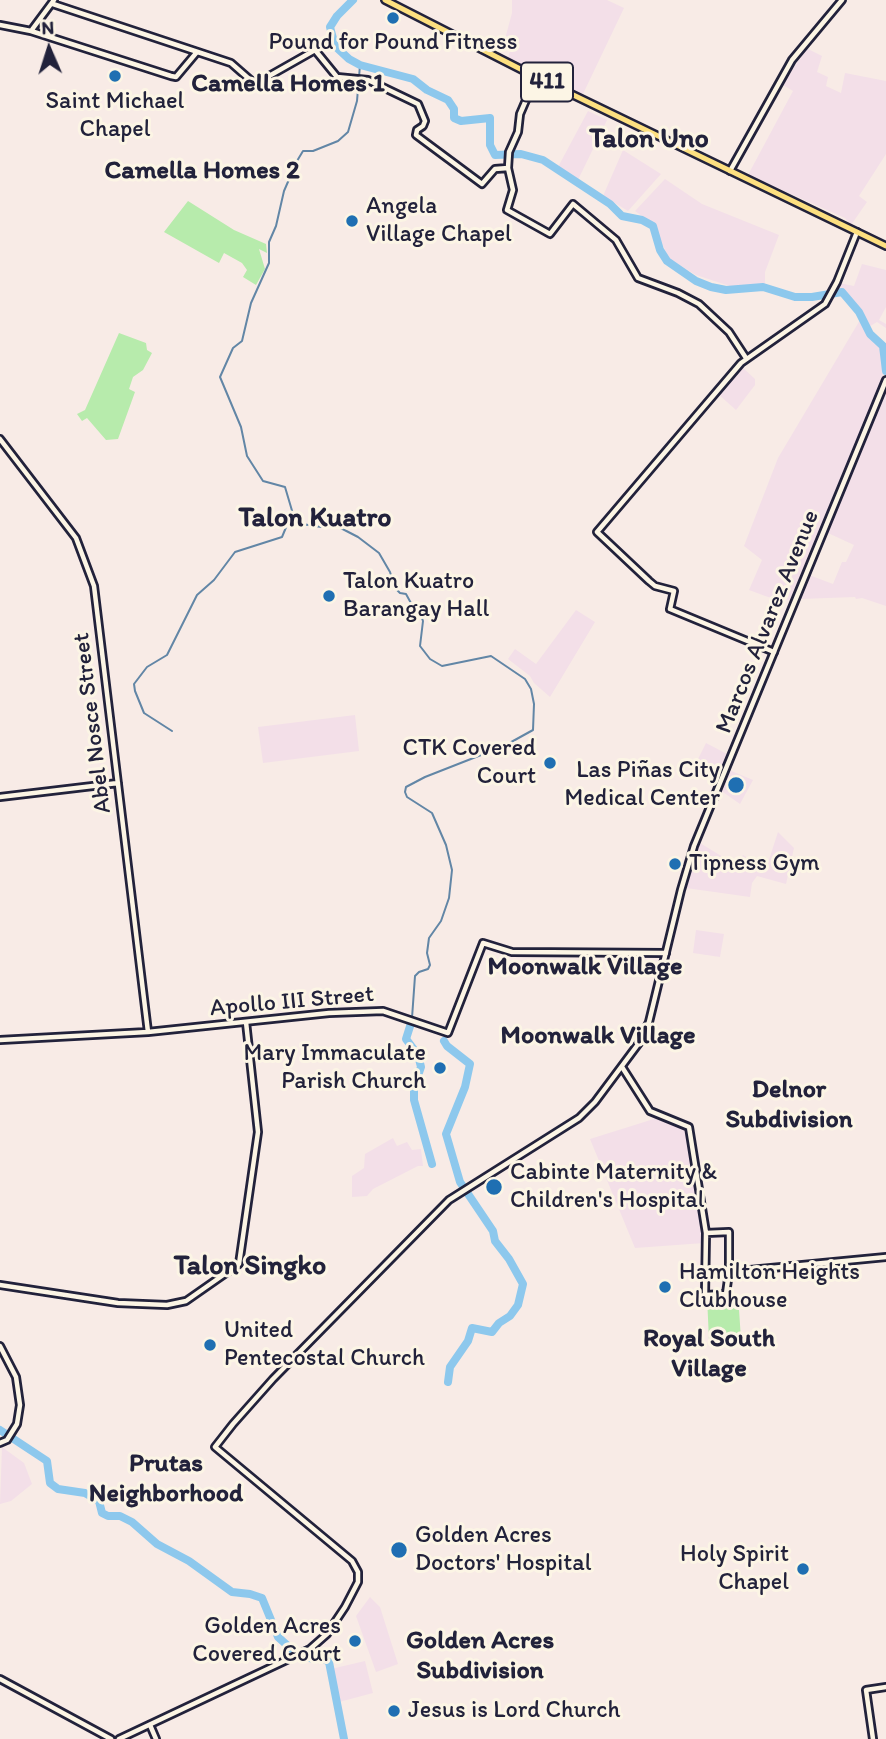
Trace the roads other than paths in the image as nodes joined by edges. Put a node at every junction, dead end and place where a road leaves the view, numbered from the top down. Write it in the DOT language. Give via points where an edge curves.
graph roads {
  1 [pos="385,0"];
  2 [pos="842,0"];
  3 [pos="53,2"];
  4 [pos="0,25"];
  5 [pos="31,31"];
  6 [pos="197,52"];
  7 [pos="536,77"];
  8 [pos="508,168"];
  9 [pos="730,171"];
  10 [pos="857,232"];
  11 [pos="886,246"];
  12 [pos="746,358"];
  13 [pos="886,380"];
  14 [pos="0,439"];
  15 [pos="774,652"];
  16 [pos="118,783"];
  17 [pos="0,797"];
  18 [pos="666,953"];
  19 [pos="246,1022"];
  20 [pos="148,1032"];
  21 [pos="0,1040"];
  22 [pos="622,1067"];
  23 [pos="706,1233"];
  24 [pos="886,1257"];
  25 [pos="729,1272"];
  26 [pos="0,1285"];
  27 [pos="0,1346"];
  28 [pos="0,1443"];
  29 [pos="0,1679"];
  30 [pos="886,1687"];
  31 [pos="149,1725"];
  32 [pos="111,1739"];
  33 [pos="119,1739"];
  34 [pos="156,1739"];
  35 [pos="873,1739"];
  1 -- 7 [label="highway, 411"];
  2 -- 9 [label="street" via="792,60"];
  3 -- 5 [label="street"];
  3 -- 6 [label="street"];
  4 -- 5 [label="street"];
  5 -- 6 [label="street" via="176,77"];
  6 -- 8 [label="street" via="231,63 255,84 315,50 337,77 374,82 418,104 425,121 416,135 482,184 495,169"];
  7 -- 8 [label="street" via="520,114"];
  7 -- 9 [label="highway, 411"];
  8 -- 12 [label="street" via="513,190 506,210 550,234 573,204 616,240 638,278 699,304 729,332"];
  9 -- 10 [label="highway, 411"];
  10 -- 11 [label="highway, 411"];
  10 -- 12 [label="street" via="829,298 819,310"];
  12 -- 15 [label="street" via="597,532 655,586 674,591 670,609"];
  13 -- 15 [label="street, Marcos Alvarez Avenue"];
  14 -- 16 [label="street, Abel Nosce Street" via="76,538 86,560 97,599"];
  15 -- 18 [label="street, Marcos Alvarez Avenue" via="694,846"];
  16 -- 17 [label="street"];
  16 -- 20 [label="street, Abel Nosce Street"];
  18 -- 19 [label="street, Apollo III Street" via="512,952 483,943 449,1033 383,1011"];
  18 -- 22 [label="street, Marcos Alvarez Avenue" via="646,1031"];
  19 -- 20 [label="street, Apollo III Street"];
  19 -- 26 [label="street" via="258,1132 239,1264 186,1301 167,1305 118,1303"];
  20 -- 21 [label="street, Apollo III Street"];
  22 -- 23 [label="street" via="650,1111 689,1127"];
  22 -- 31 [label="street, Marcos Alvarez Avenue" via="579,1118 449,1199 273,1379 215,1447 349,1557 358,1577 321,1641"];
  23 -- 25 [label="street" via="729,1232"];
  23 -- 25 [label="street" via="705,1295 726,1294"];
  24 -- 25 [label="street"];
  27 -- 28 [label="street" via="16,1377 20,1412 12,1432"];
  29 -- 32 [label="street"];
  30 -- 35 [label="street" via="866,1690"];
  31 -- 33 [label="street, Marcos Alvarez Avenue"];
  31 -- 34 [label="street"];
}
